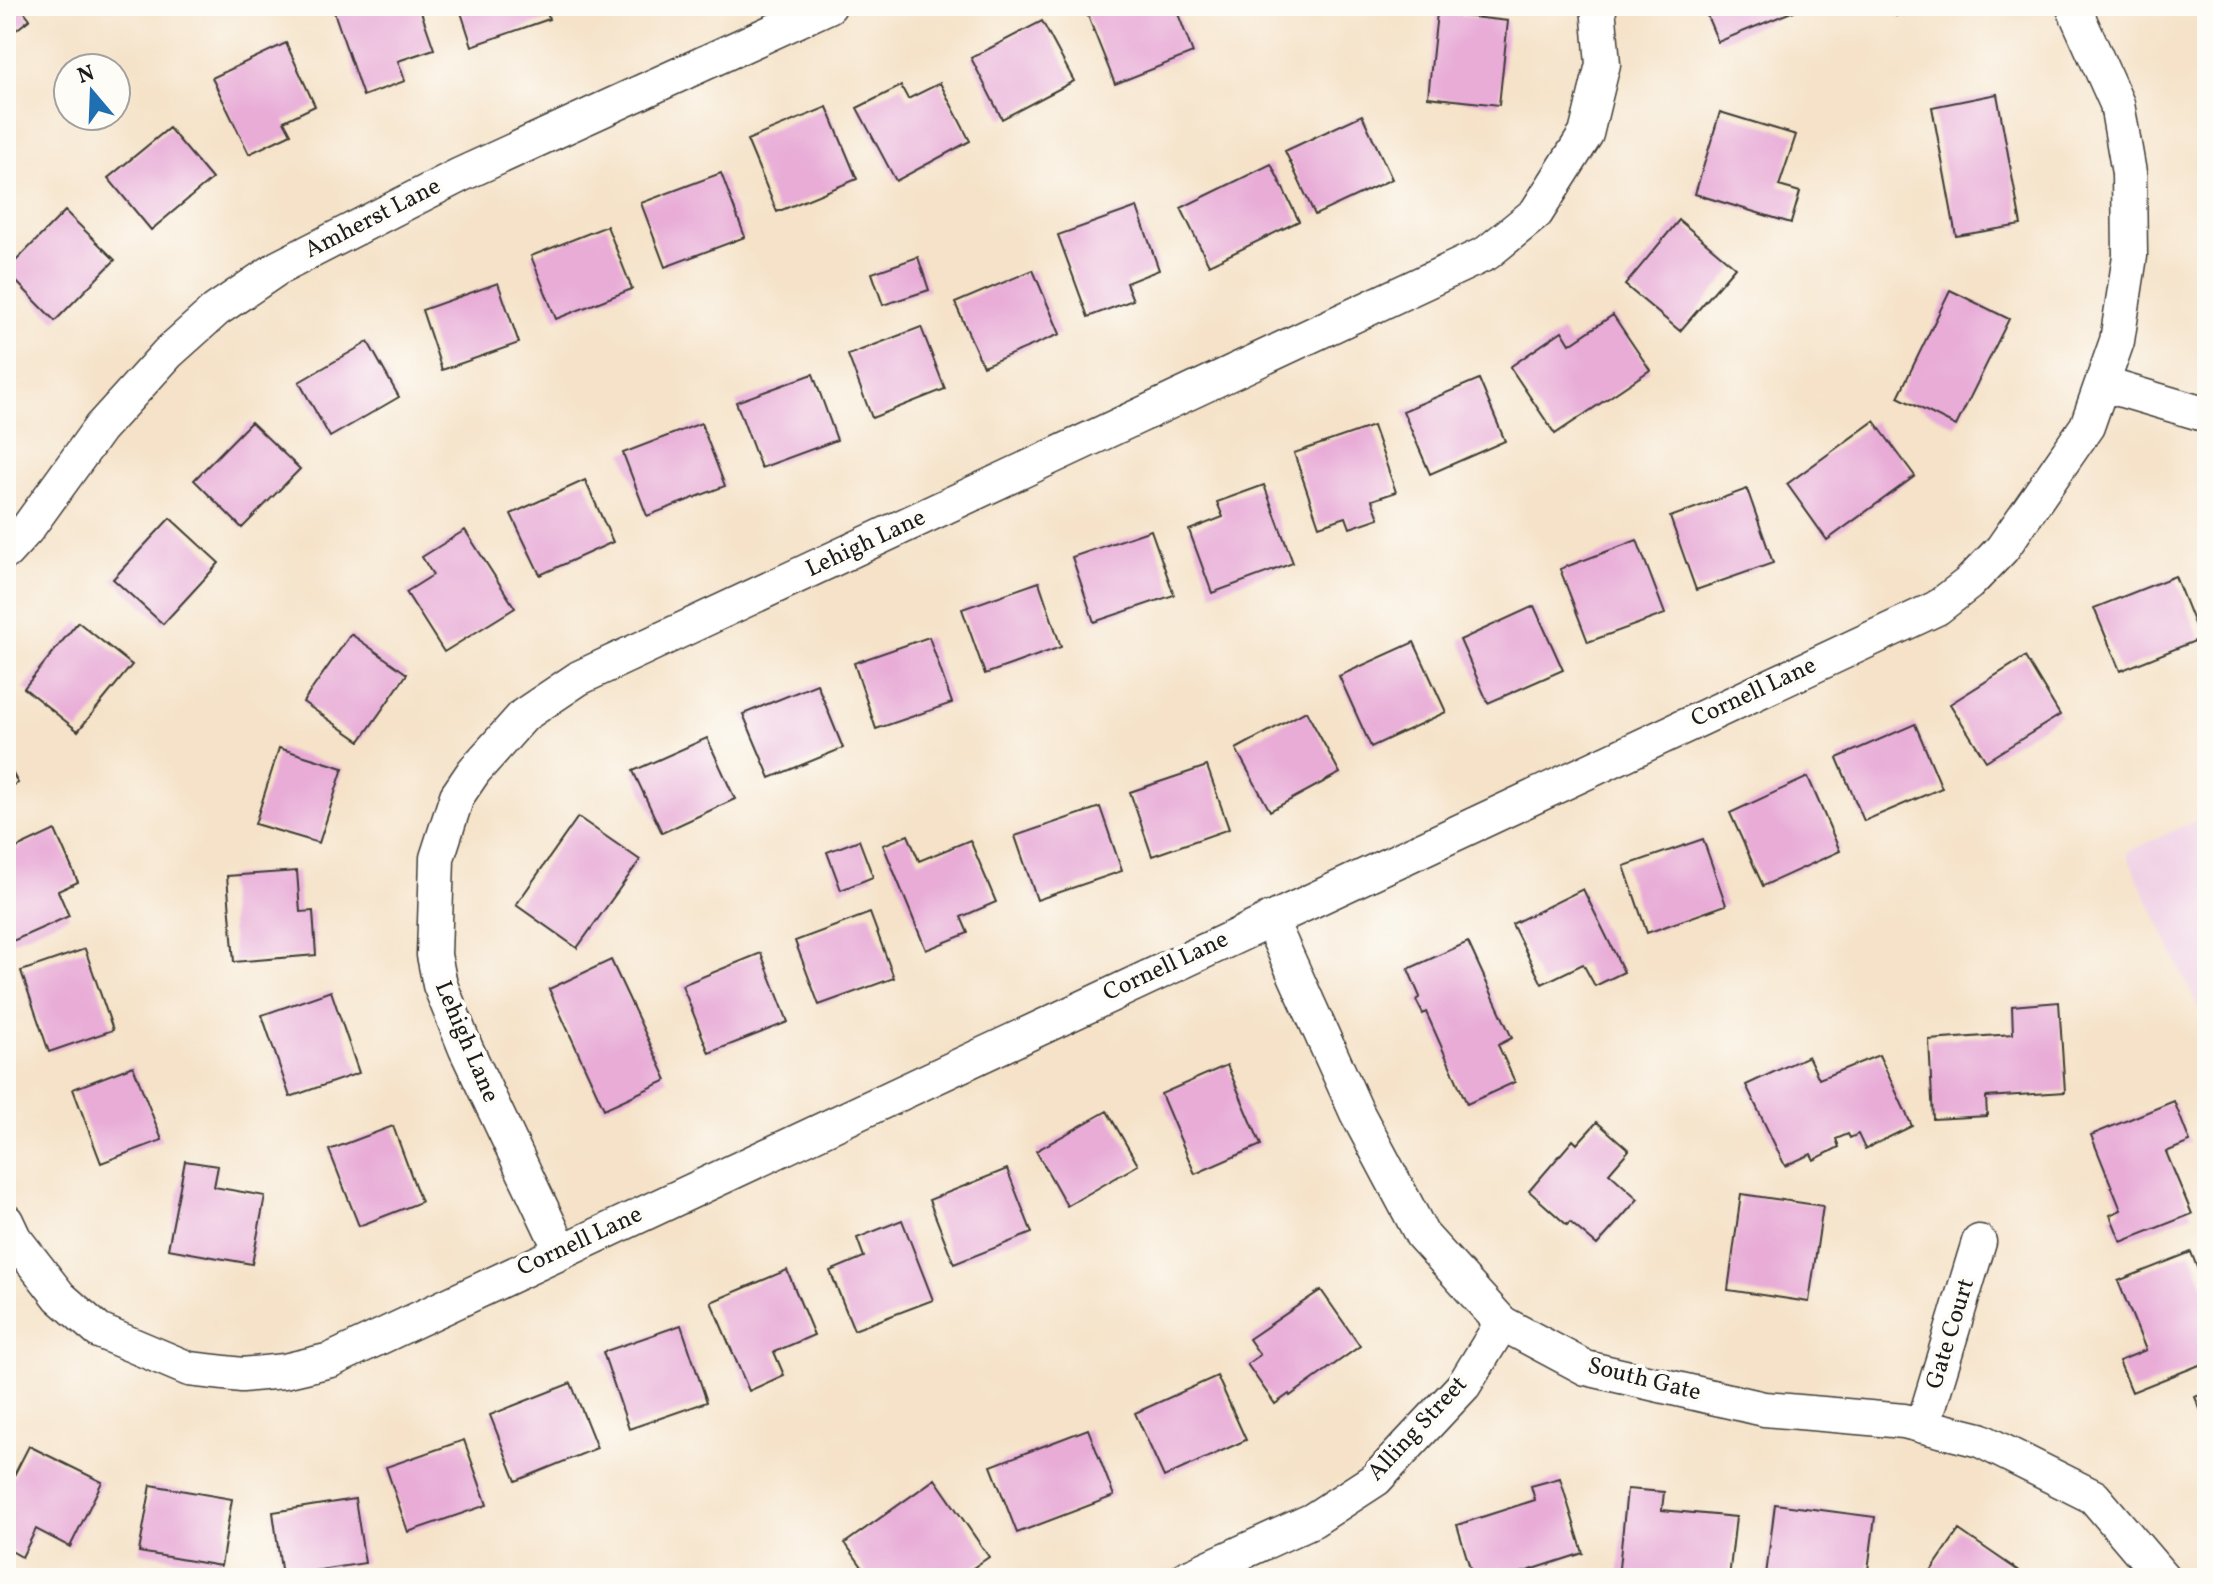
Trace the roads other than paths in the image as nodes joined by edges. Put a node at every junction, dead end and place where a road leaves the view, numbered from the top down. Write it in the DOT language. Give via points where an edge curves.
graph roads {
  1 [pos="829,6"];
  2 [pos="1598,6"];
  3 [pos="2073,6"];
  4 [pos="2102,384"];
  5 [pos="2207,415"];
  6 [pos="6,552"];
  7 [pos="1270,919"];
  8 [pos="6,1221"];
  9 [pos="1979,1242"];
  10 [pos="561,1250"];
  11 [pos="1502,1323"];
  12 [pos="1923,1426"];
  13 [pos="1186,1578"];
  14 [pos="2163,1578"];
  1 -- 6 [label="street, Amherst Lane" via="460,175 278,268 216,310 168,353 100,428"];
  2 -- 10 [label="street, Lehigh Lane" via="1603,64 1586,134 1536,213 1487,253 579,678 524,715 474,771 457,796 437,858 434,955 466,1049"];
  3 -- 4 [label="street, Cornell Lane" via="2117,104 2129,173 2130,256 2117,341"];
  4 -- 5 [label="street"];
  4 -- 7 [label="street, Cornell Lane" via="2087,426 2002,549 1937,608"];
  7 -- 10 [label="street, Cornell Lane"];
  7 -- 11 [label="street, South Gate" via="1357,1113 1422,1235"];
  8 -- 10 [label="street, Cornell Lane" via="60,1297 99,1331 189,1369 242,1375 331,1360"];
  9 -- 12 [label="street, Gate Court"];
  11 -- 12 [label="street, South Gate" via="1586,1368 1764,1409"];
  11 -- 13 [label="street, Alling Street" via="1464,1385 1376,1479 1313,1520"];
  12 -- 14 [label="street, South Gate" via="1980,1440 2094,1497"];
}
